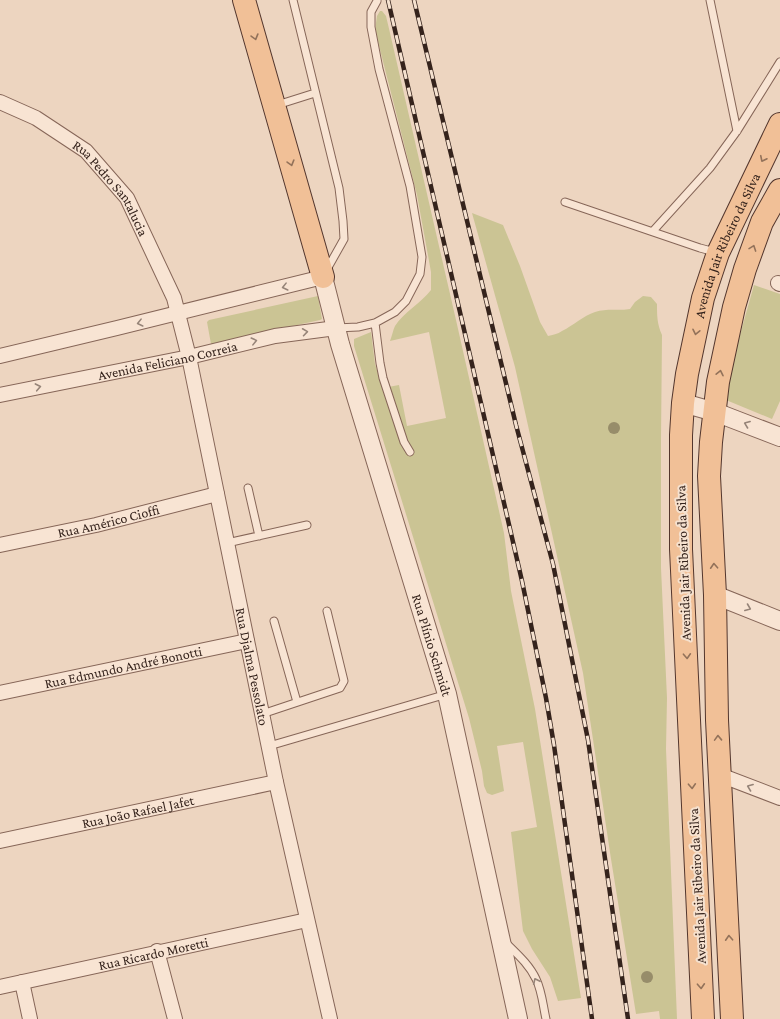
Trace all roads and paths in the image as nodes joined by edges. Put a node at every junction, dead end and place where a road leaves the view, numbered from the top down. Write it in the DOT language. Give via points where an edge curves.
graph roads {
  1 [pos="244,0"];
  2 [pos="293,0"];
  3 [pos="710,0"];
  4 [pos="377,1"];
  5 [pos="780,62"];
  6 [pos="315,93"];
  7 [pos="0,102"];
  8 [pos="275,105"];
  9 [pos="780,124"];
  10 [pos="737,131"];
  11 [pos="780,190"];
  12 [pos="565,202"];
  13 [pos="653,231"];
  14 [pos="718,253"];
  15 [pos="323,277"];
  16 [pos="178,314"];
  17 [pos="375,323"];
  18 [pos="336,328"];
  19 [pos="0,356"];
  20 [pos="189,357"];
  21 [pos="0,395"];
  22 [pos="683,403"];
  23 [pos="715,412"];
  24 [pos="780,437"];
  25 [pos="410,452"];
  26 [pos="248,488"];
  27 [pos="217,494"];
  28 [pos="306,525"];
  29 [pos="259,536"];
  30 [pos="227,543"];
  31 [pos="0,545"];
  32 [pos="681,549"];
  33 [pos="716,595"];
  34 [pos="327,611"];
  35 [pos="274,621"];
  36 [pos="780,621"];
  37 [pos="247,641"];
  38 [pos="0,693"];
  39 [pos="447,694"];
  40 [pos="296,702"];
  41 [pos="262,714"];
  42 [pos="269,746"];
  43 [pos="720,775"];
  44 [pos="276,782"];
  45 [pos="780,798"];
  46 [pos="0,841"];
  47 [pos="307,920"];
  48 [pos="499,936"];
  49 [pos="157,951"];
  50 [pos="22,982"];
  51 [pos="0,987"];
  52 [pos="30,1019"];
  53 [pos="175,1019"];
  54 [pos="330,1019"];
  55 [pos="518,1019"];
  56 [pos="546,1019"];
  57 [pos="703,1019"];
  58 [pos="732,1019"];
  1 -- 8 [label="main road, one-way"];
  2 -- 6 [label="lane"];
  3 -- 10 [label="lane"];
  4 -- 17 [label="lane" via="371,12 372,34 410,186 422,257 420,274 406,302 395,312"];
  5 -- 10 [label="lane"];
  6 -- 8 [label="lane"];
  6 -- 15 [label="lane" via="338,188 344,240"];
  7 -- 16 [label="street, Rua Pedro Santalucia" via="36,118 86,151 127,198 174,298"];
  8 -- 15 [label="main road, one-way"];
  9 -- 14 [label="main road, Avenida Jair Ribeiro da Silva, one-way"];
  10 -- 13 [label="lane" via="710,168"];
  23 -- 11 [label="main road, Avenida Jair Ribeiro da Silva, one-way" via="718,382 745,269 762,222"];
  12 -- 13 [label="lane"];
  13 -- 14 [label="lane"];
  14 -- 22 [label="main road, Avenida Jair Ribeiro da Silva, one-way" via="703,298"];
  15 -- 16 [label="street, one-way"];
  15 -- 18 [label="street, Rua Plínio Schmidt"];
  16 -- 19 [label="street, one-way"];
  16 -- 20 [label="street, Rua Djalma Pessolato"];
  17 -- 18 [label="lane"];
  17 -- 25 [label="lane" via="383,378 404,442"];
  20 -- 18 [label="street, Avenida Feliciano Correia, one-way" via="275,336"];
  18 -- 39 [label="street, Rua Plínio Schmidt"];
  21 -- 20 [label="street, Avenida Feliciano Correia, one-way"];
  20 -- 27 [label="street, Rua Djalma Pessolato"];
  22 -- 23 [label="street"];
  22 -- 32 [label="main road, Avenida Jair Ribeiro da Silva" via="680,450"];
  24 -- 23 [label="street, one-way"];
  33 -- 23 [label="main road, Avenida Jair Ribeiro da Silva, one-way" via="709,476"];
  26 -- 29 [label="lane"];
  27 -- 30 [label="street, Rua Djalma Pessolato"];
  27 -- 31 [label="street, Rua Américo Cioffi" via="96,525"];
  28 -- 29 [label="lane"];
  29 -- 30 [label="lane"];
  30 -- 37 [label="street, Rua Djalma Pessolato"];
  32 -- 33 [label="main road" via="698,586"];
  32 -- 57 [label="main road, Avenida Jair Ribeiro da Silva, one-way"];
  33 -- 36 [label="street, one-way"];
  43 -- 33 [label="main road, Avenida Jair Ribeiro da Silva, one-way"];
  34 -- 40 [label="lane" via="344,681 340,688"];
  35 -- 40 [label="lane"];
  37 -- 38 [label="street, Rua Edmundo André Bonotti"];
  37 -- 41 [label="street, Rua Djalma Pessolato"];
  39 -- 42 [label="lane"];
  39 -- 48 [label="street, Rua Plínio Schmidt"];
  40 -- 41 [label="lane"];
  41 -- 42 [label="street, Rua Djalma Pessolato"];
  42 -- 44 [label="street, Rua Djalma Pessolato"];
  45 -- 43 [label="street, one-way"];
  58 -- 43 [label="main road, Avenida Jair Ribeiro da Silva, one-way"];
  44 -- 46 [label="street, Rua João Rafael Jafet"];
  44 -- 47 [label="street, Rua Djalma Pessolato"];
  47 -- 49 [label="street, Rua Ricardo Moretti"];
  47 -- 54 [label="street, Rua Djalma Pessolato"];
  48 -- 55 [label="street, Rua Plínio Schmidt"];
  56 -- 48 [label="lane, one-way" via="536,978 526,963"];
  49 -- 50 [label="street, Rua Ricardo Moretti"];
  49 -- 53 [label="street"];
  50 -- 51 [label="street, Rua Ricardo Moretti"];
  50 -- 52 [label="street"];
}
